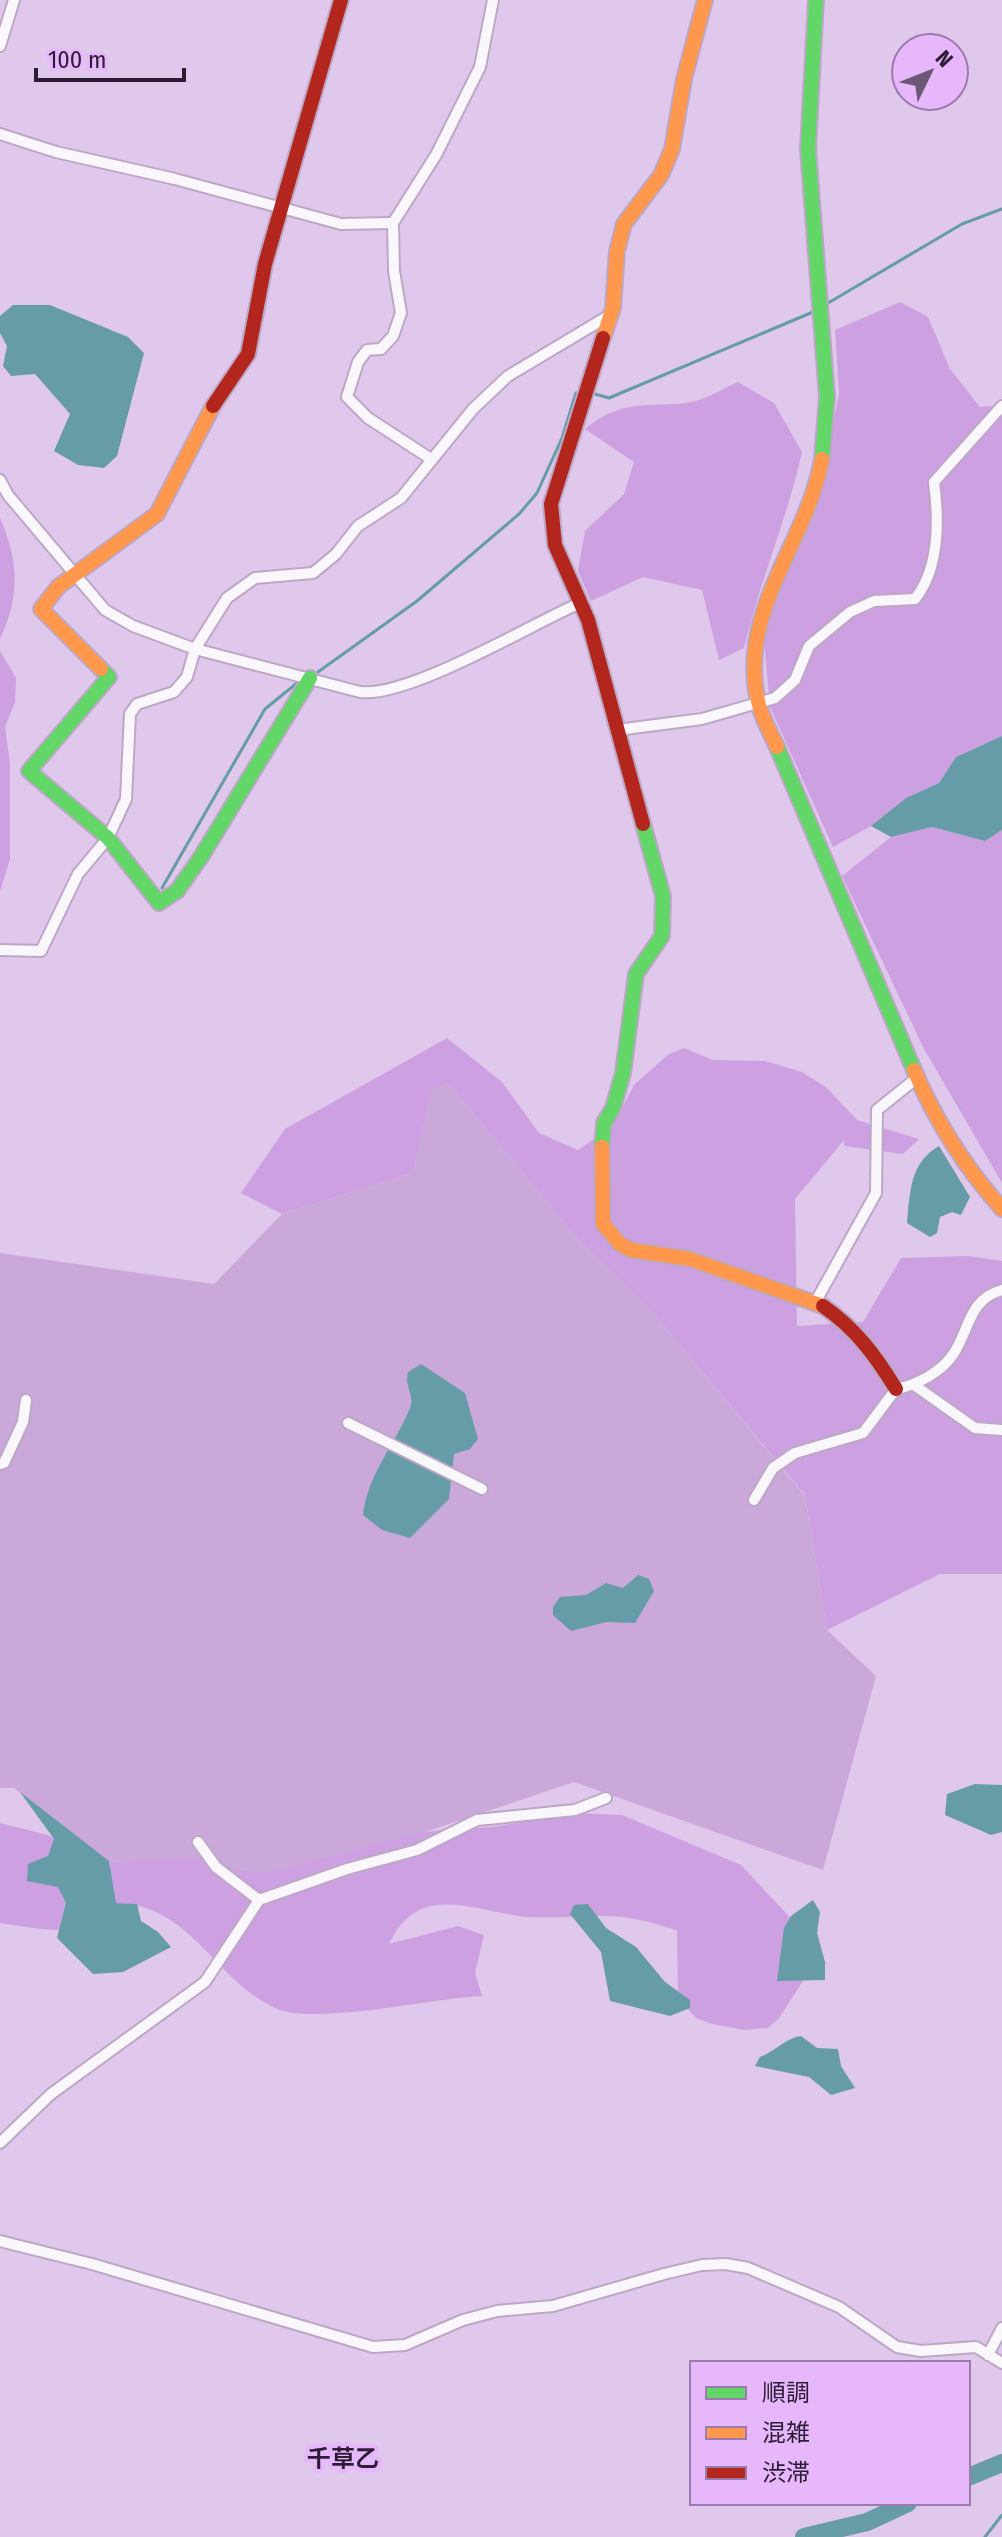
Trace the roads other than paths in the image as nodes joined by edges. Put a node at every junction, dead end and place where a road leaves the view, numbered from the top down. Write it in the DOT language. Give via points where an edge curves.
graph roads {
  1 [pos="14,0"];
  2 [pos="341,0"];
  3 [pos="493,0"];
  4 [pos="705,0"];
  5 [pos="816,0"];
  6 [pos="0,46"];
  7 [pos="0,134"];
  8 [pos="281,210"];
  9 [pos="393,223"];
  10 [pos="610,315"];
  11 [pos="1002,406"];
  12 [pos="431,459"];
  13 [pos="0,480"];
  14 [pos="77,573"];
  15 [pos="580,603"];
  16 [pos="195,649"];
  17 [pos="310,678"];
  18 [pos="758,703"];
  19 [pos="617,730"];
  20 [pos="108,838"];
  21 [pos="0,950"];
  22 [pos="918,1077"];
  23 [pos="1002,1209"];
  24 [pos="1002,1290"];
  25 [pos="816,1301"];
  26 [pos="914,1385"];
  27 [pos="896,1389"];
  28 [pos="26,1400"];
  29 [pos="348,1423"];
  30 [pos="1002,1430"];
  31 [pos="0,1464"];
  32 [pos="482,1489"];
  33 [pos="754,1500"];
  34 [pos="606,1798"];
  35 [pos="198,1842"];
  36 [pos="259,1900"];
  37 [pos="0,2143"];
  38 [pos="0,2241"];
  39 [pos="1002,2328"];
  40 [pos="988,2355"];
  41 [pos="1002,2363"];
  1 -- 6 [label="street"];
  2 -- 8 [label="street"];
  3 -- 9 [label="street" via="480,67 436,155"];
  4 -- 10 [label="street" via="672,149 661,175 624,224"];
  5 -- 18 [label="street" via="807,105 826,430 815,490 756,623 752,679"];
  7 -- 8 [label="street"];
  8 -- 9 [label="street" via="341,224"];
  8 -- 14 [label="street" via="248,354 207,415 157,514"];
  9 -- 12 [label="street" via="401,313 393,336 381,349 367,350 358,362 347,397 368,418"];
  10 -- 12 [label="street" via="508,376"];
  10 -- 15 [label="street" via="551,504 555,545"];
  11 -- 18 [label="street" via="934,482 934,559 915,599 874,601 850,612 809,646 786,691"];
  12 -- 16 [label="street" via="401,498 358,526 313,573 255,578 235,591"];
  13 -- 14 [label="street"];
  14 -- 16 [label="street" via="105,610"];
  14 -- 20 [label="street" via="41,609 109,677 29,771"];
  15 -- 17 [label="street" via="459,663 377,694"];
  15 -- 19 [label="street"];
  16 -- 17 [label="street"];
  16 -- 20 [label="street" via="187,677 174,692 137,704 130,714 126,799"];
  17 -- 20 [label="street" via="177,891 159,903"];
  18 -- 19 [label="street" via="702,719"];
  18 -- 22 [label="street"];
  19 -- 25 [label="street" via="664,908 662,936 636,974 623,1073 604,1123 603,1224 631,1250 690,1259"];
  20 -- 21 [label="street" via="78,874 41,951"];
  22 -- 23 [label="street" via="948,1141"];
  22 -- 25 [label="street" via="877,1110 876,1193"];
  24 -- 26 [label="street" via="982,1299 971,1313 948,1362"];
  25 -- 27 [label="street" via="871,1348"];
  26 -- 27 [label="street"];
  26 -- 30 [label="street" via="975,1428"];
  27 -- 33 [label="street" via="863,1433 795,1453 773,1468"];
  28 -- 31 [label="street" via="23,1422"];
  29 -- 32 [label="street"];
  34 -- 36 [label="street" via="575,1810 477,1820 417,1850"];
  35 -- 36 [label="street" via="216,1867"];
  36 -- 37 [label="street" via="205,1982 51,2094"];
  38 -- 40 [label="street" via="373,2347 405,2345 497,2311 553,2306 664,2274 726,2264 748,2268 839,2307 897,2347 976,2347"];
  39 -- 40 [label="street"];
  40 -- 41 [label="street"];
}
